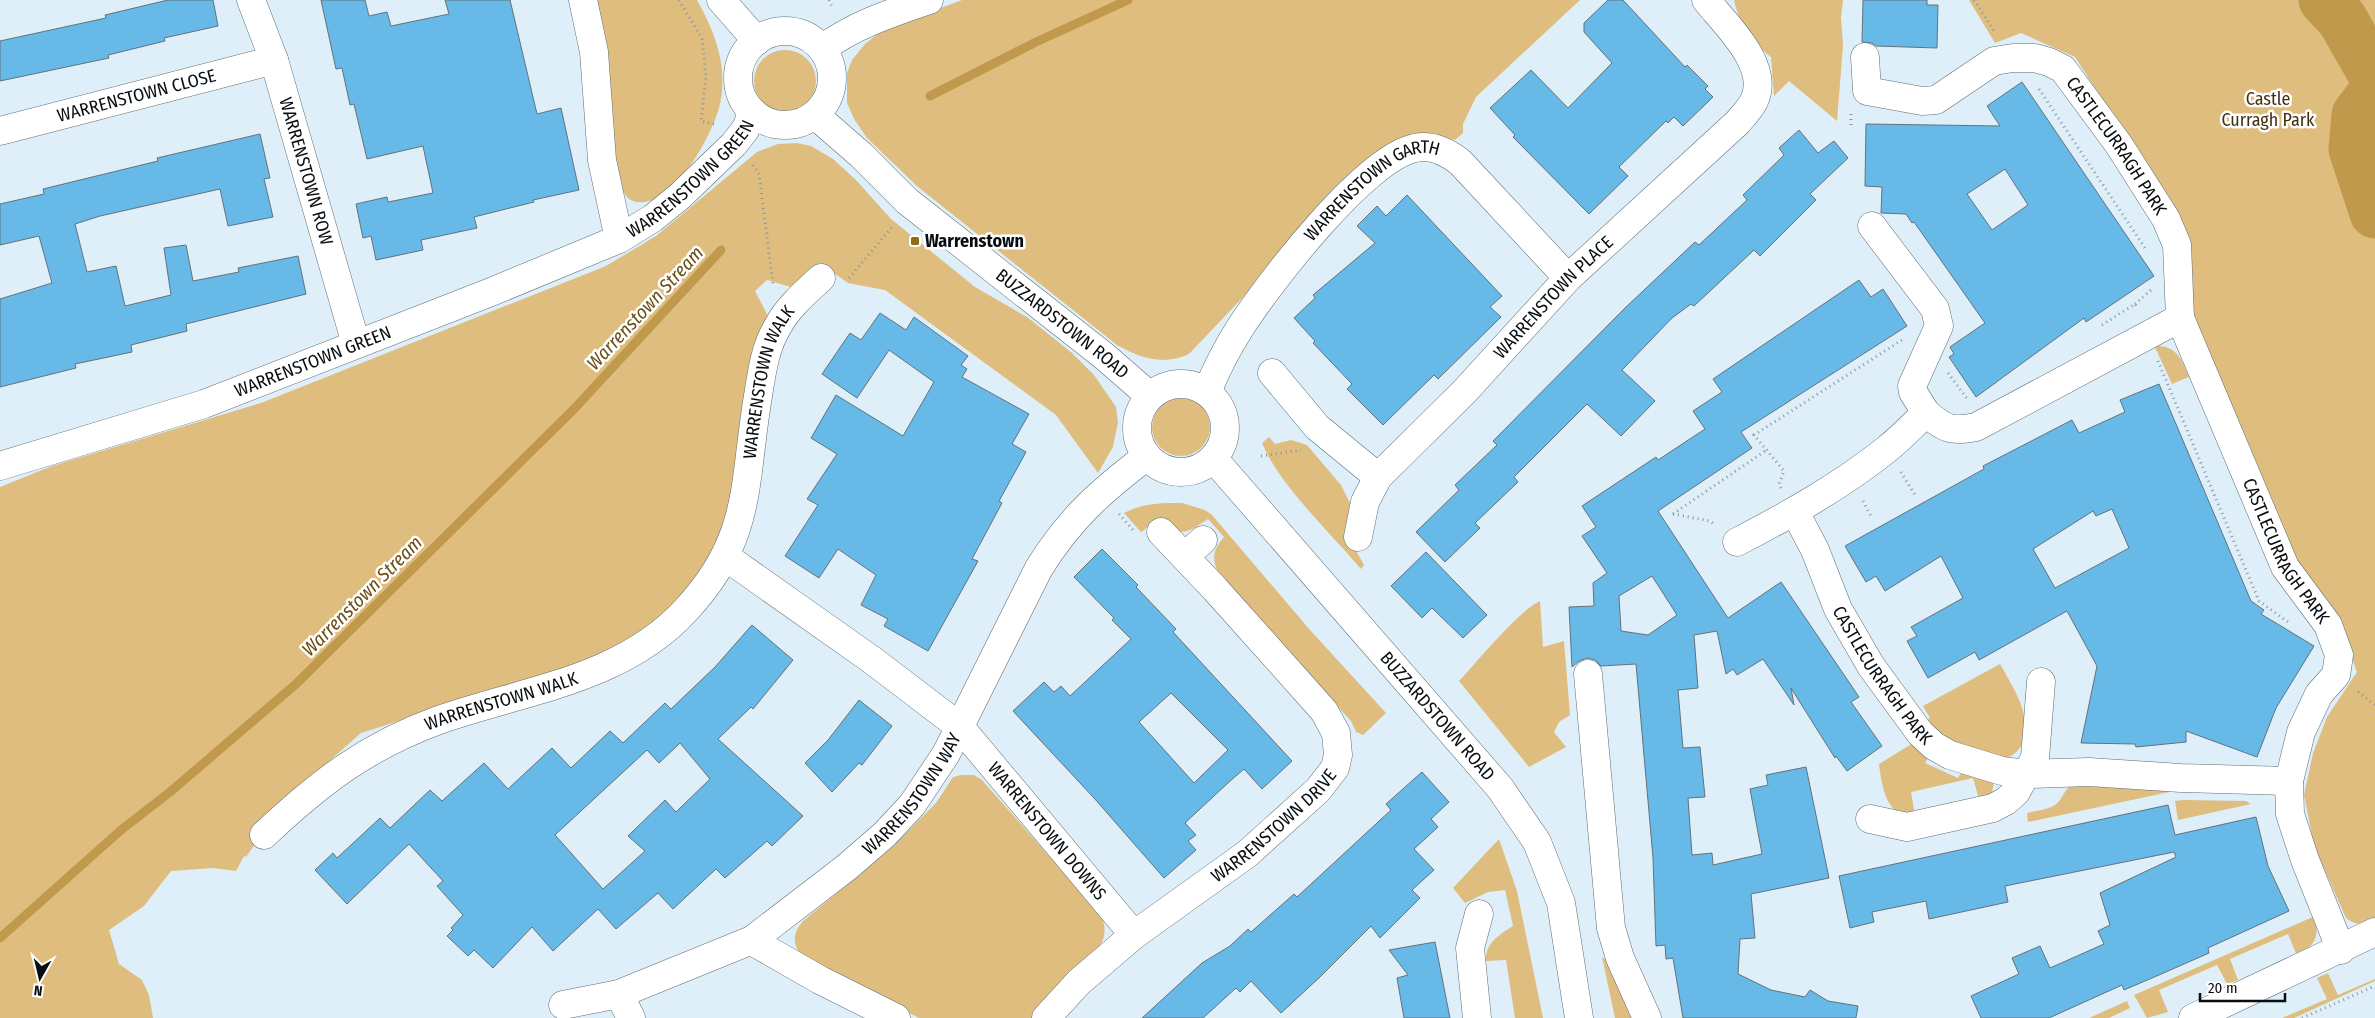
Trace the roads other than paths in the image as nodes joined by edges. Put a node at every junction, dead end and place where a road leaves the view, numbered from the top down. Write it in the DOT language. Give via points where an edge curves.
graph roads {
  1 [pos="251,0"];
  2 [pos="584,0"];
  3 [pos="721,0"];
  4 [pos="929,0"];
  5 [pos="1706,0"];
  6 [pos="757,40"];
  7 [pos="822,49"];
  8 [pos="1865,56"];
  9 [pos="274,60"];
  10 [pos="753,112"];
  11 [pos="816,115"];
  12 [pos="0,131"];
  13 [pos="1872,226"];
  14 [pos="619,239"];
  15 [pos="1568,278"];
  16 [pos="832,281"];
  17 [pos="2180,318"];
  18 [pos="356,344"];
  19 [pos="1272,373"];
  20 [pos="1207,392"];
  21 [pos="1150,396"];
  22 [pos="1926,413"];
  23 [pos="1147,456"];
  24 [pos="1213,458"];
  25 [pos="0,466"];
  26 [pos="1378,476"];
  27 [pos="1795,512"];
  28 [pos="1161,532"];
  29 [pos="1358,537"];
  30 [pos="1737,542"];
  31 [pos="726,557"];
  32 [pos="1588,674"];
  33 [pos="2042,682"];
  34 [pos="960,727"];
  35 [pos="2028,774"];
  36 [pos="2288,781"];
  37 [pos="1870,820"];
  38 [pos="264,835"];
  39 [pos="1479,914"];
  40 [pos="2375,932"];
  41 [pos="1134,934"];
  42 [pos="752,940"];
  43 [pos="2341,950"];
  44 [pos="563,1005"];
  45 [pos="625,1006"];
  46 [pos="896,1018"];
  47 [pos="1046,1018"];
  48 [pos="1477,1018"];
  49 [pos="1579,1018"];
  50 [pos="1647,1018"];
  51 [pos="2194,1018"];
  1 -- 9 [label="street, WARRENSTOWN ROW"];
  2 -- 14 [label="street, WARRENSTOWN GREEN" via="597,80 602,160"];
  3 -- 6 [label="street"];
  4 -- 7 [label="street" via="868,22 842,34"];
  5 -- 15 [label="street, WARRENSTOWN PLACE" via="1749,54 1758,82 1755,99 1738,123"];
  6 -- 7 [label="street" via="784,31 798,33"];
  6 -- 10 [label="street" via="739,67 738,84 743,99"];
  7 -- 11 [label="street" via="830,62 832,76 828,97"];
  8 -- 17 [label="street, CASTLECURRAGH PARK" via="1867,91 1922,101 1936,100 1994,61 2035,58 2063,68 2166,219 2177,245"];
  9 -- 12 [label="street, WARRENSTOWN CLOSE"];
  9 -- 18 [label="street, WARRENSTOWN ROW"];
  10 -- 11 [label="street" via="770,122 790,125"];
  10 -- 14 [label="street, WARRENSTOWN GREEN" via="734,144 680,196"];
  11 -- 21 [label="street, BUZZARDSTOWN ROAD" via="907,201"];
  13 -- 22 [label="street" via="1938,316 1938,326 1912,386"];
  14 -- 18 [label="street, WARRENSTOWN GREEN"];
  15 -- 20 [label="street, WARRENSTOWN GARTH" via="1460,162 1445,151 1415,148 1384,163 1319,225 1239,329"];
  15 -- 26 [label="street, WARRENSTOWN PLACE" via="1465,391"];
  16 -- 31 [label="street, WARRENSTOWN WALK" via="782,300 777,326 767,348 755,411 745,499"];
  17 -- 22 [label="street" via="1976,428 1952,430 1941,426"];
  17 -- 36 [label="street, CASTLECURRAGH PARK" via="2285,568 2328,625 2340,655 2336,675 2319,694 2300,732"];
  18 -- 25 [label="street, WARRENSTOWN GREEN" via="200,405"];
  19 -- 26 [label="street" via="1317,427"];
  20 -- 21 [label="street" via="1196,386 1171,385"];
  20 -- 24 [label="street" via="1220,410 1225,432"];
  21 -- 23 [label="street" via="1142,407 1137,432"];
  22 -- 27 [label="street" via="1887,449"];
  23 -- 24 [label="street" via="1165,468 1186,471"];
  23 -- 34 [label="street, WARRENSTOWN WAY" via="1101,491 1058,539 1039,568"];
  24 -- 49 [label="street, BUZZARDSTOWN ROAD" via="1489,774 1537,842 1561,903"];
  26 -- 29 [label="street, WARRENSTOWN PLACE" via="1366,502"];
  27 -- 30 [label="street"];
  27 -- 35 [label="street, CASTLECURRAGH PARK" via="1815,550 1838,609 1866,658 1920,733 1950,755 2002,771"];
  28 -- 41 [label="street, WARRENSTOWN DRIVE" via="1194,548 1324,711 1336,733 1338,755 1327,780 1270,834"];
  31 -- 34 [label="street"];
  31 -- 38 [label="street, WARRENSTOWN WALK" via="696,598 670,627 649,644 618,662 572,680 438,720 396,738 296,789"];
  32 -- 50 [label="street" via="1585,764 1611,928 1620,958"];
  33 -- 35 [label="street" via="2035,758"];
  34 -- 41 [label="street, WARRENSTOWN DOWNS"];
  34 -- 42 [label="street, WARRENSTOWN WAY" via="912,805 885,834"];
  35 -- 36 [label="street, CASTLECURRAGH PARK" via="2089,772"];
  35 -- 37 [label="street" via="2016,792 1993,808 1908,827"];
  36 -- 43 [label="street, CASTLECURRAGH PARK" via="2290,814"];
  39 -- 48 [label="street" via="1470,948"];
  40 -- 43 [label="street"];
  41 -- 47 [label="street, WARRENSTOWN DRIVE" via="1079,982"];
  42 -- 45 [label="street, WARRENSTOWN WAY"];
  42 -- 46 [label="street" via="820,980"];
  43 -- 51 [label="street"];
  44 -- 45 [label="street, WARRENSTOWN WAY"];
}
